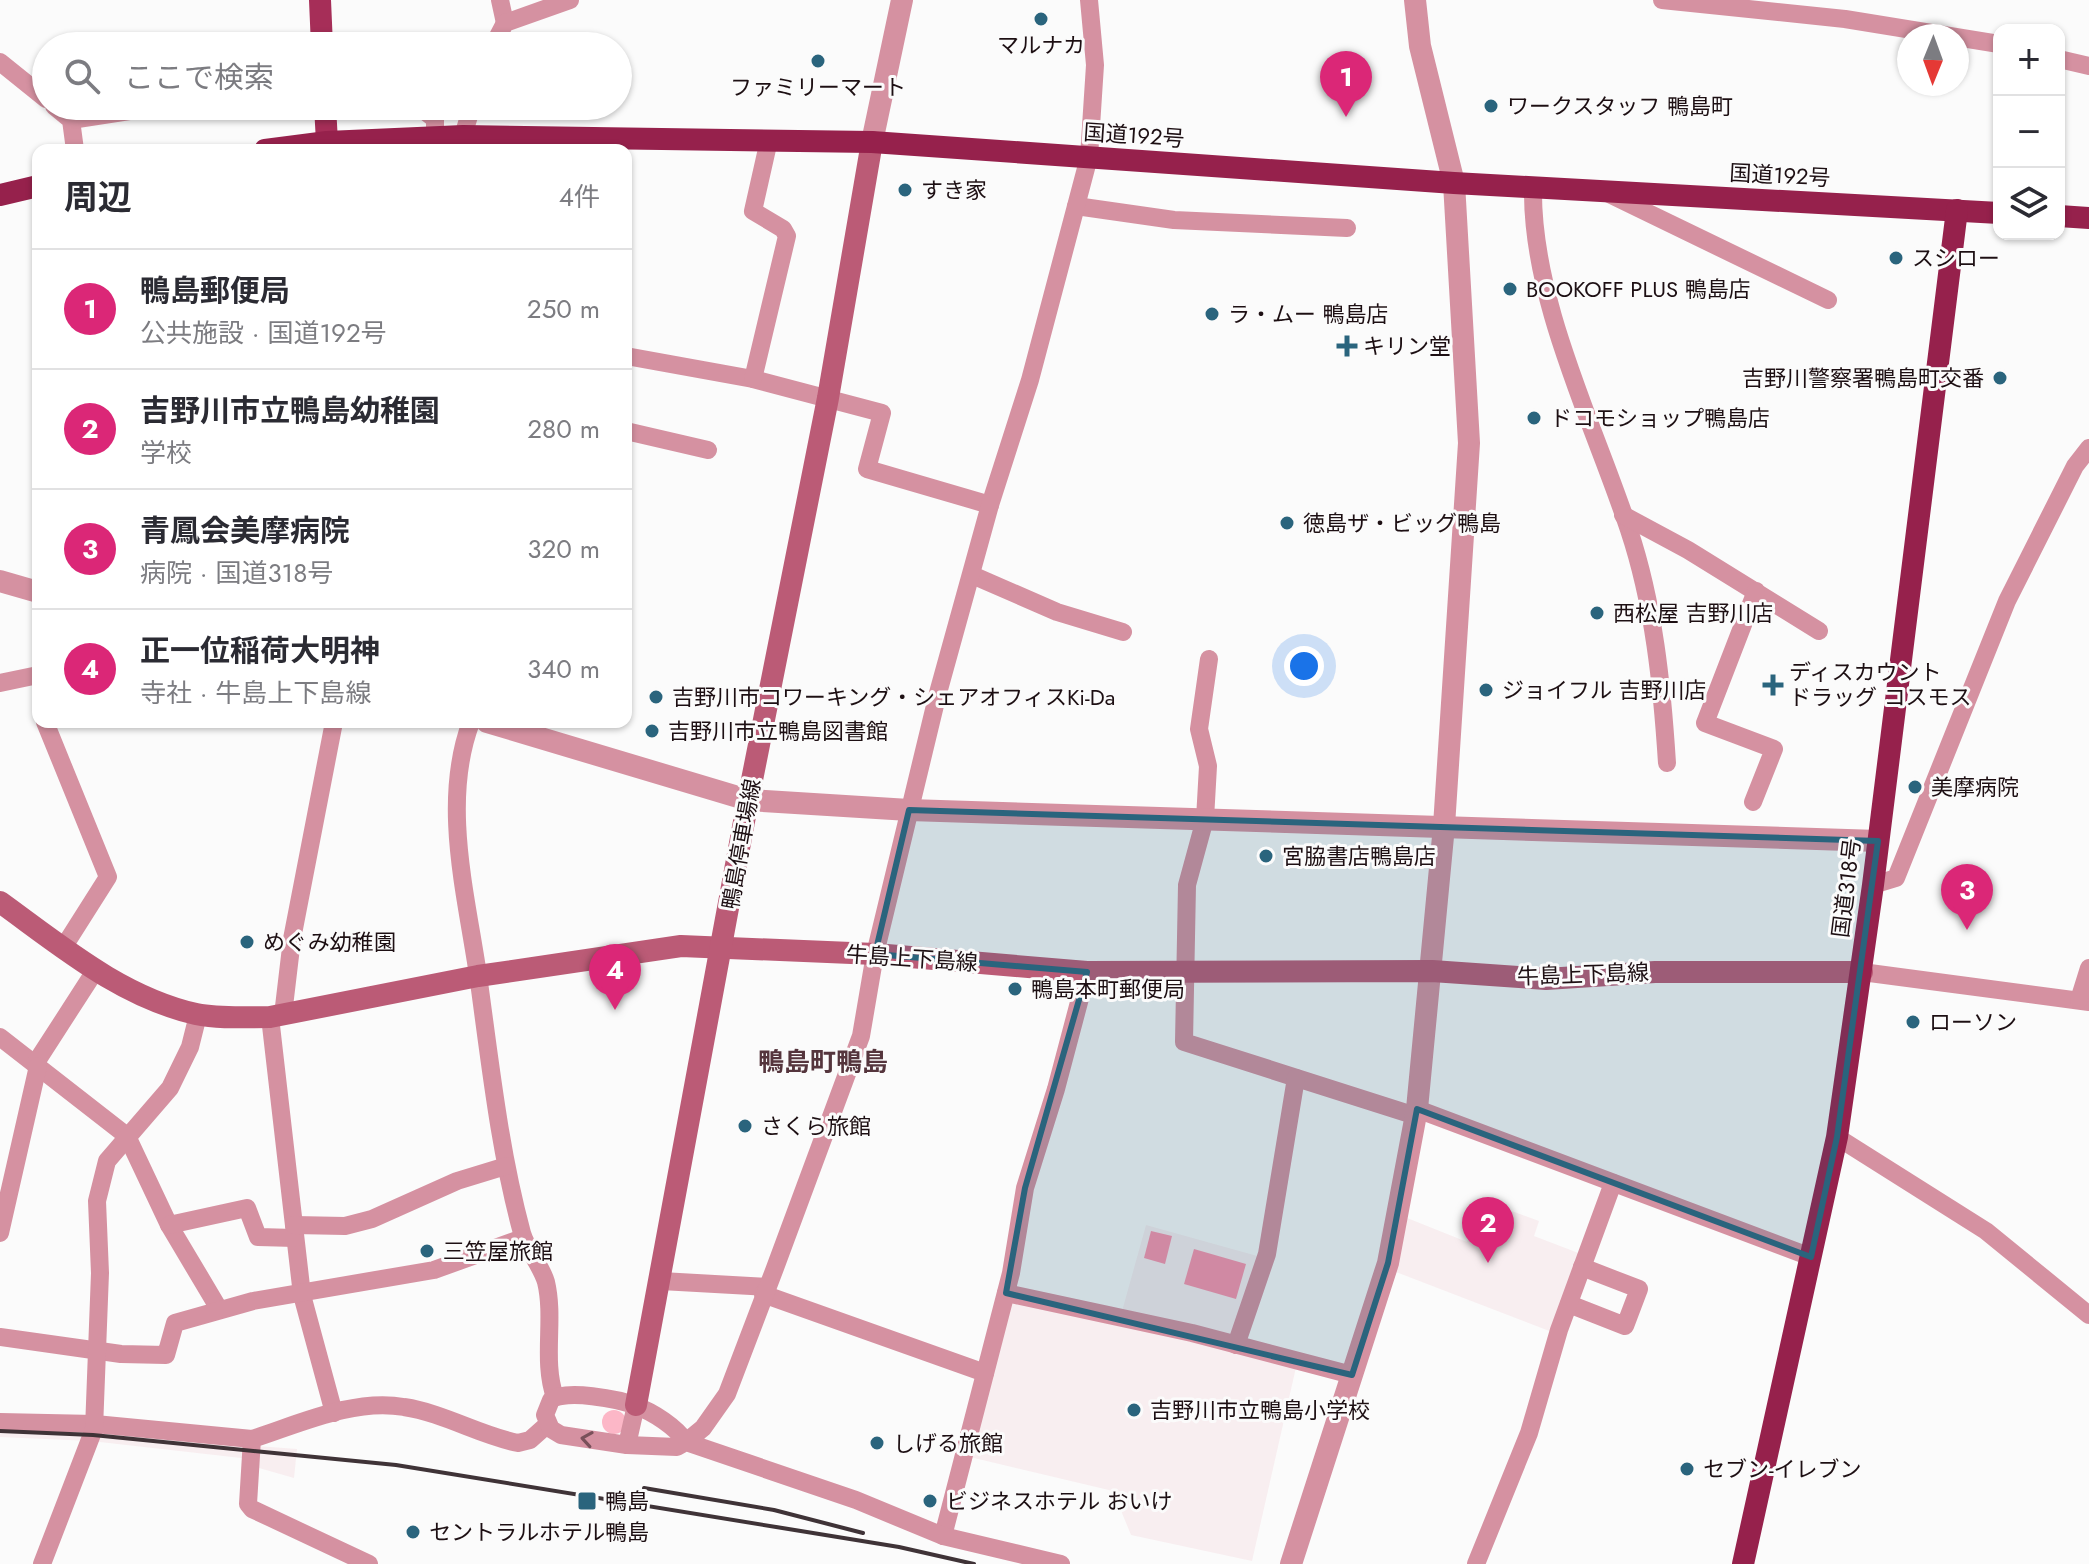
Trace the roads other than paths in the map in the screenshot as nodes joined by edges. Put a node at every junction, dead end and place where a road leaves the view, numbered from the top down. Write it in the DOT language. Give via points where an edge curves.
graph roads {
  1 [pos="320,0"];
  2 [pos="500,0"];
  3 [pos="570,0"];
  4 [pos="902,0"];
  5 [pos="1089,0"];
  6 [pos="1415,0"];
  7 [pos="1662,0"];
  8 [pos="505,23"];
  9 [pos="321,32"];
  10 [pos="500,32"];
  11 [pos="1993,43"];
  12 [pos="2065,60"];
  13 [pos="0,62"];
  14 [pos="2089,66"];
  15 [pos="32,88"];
  16 [pos="71,120"];
  17 [pos="326,120"];
  18 [pos="436,120"];
  19 [pos="462,120"];
  20 [pos="448,140"];
  21 [pos="769,140"];
  22 [pos="872,142"];
  23 [pos="74,144"];
  24 [pos="328,144"];
  25 [pos="368,144"];
  26 [pos="1089,157"];
  27 [pos="1454,183"];
  28 [pos="32,187"];
  29 [pos="1533,187"];
  30 [pos="1601,191"];
  31 [pos="0,195"];
  32 [pos="1076,206"];
  33 [pos="1957,210"];
  34 [pos="1993,213"];
  35 [pos="2065,216"];
  36 [pos="2089,218"];
  37 [pos="1347,228"];
  38 [pos="1828,300"];
  39 [pos="632,357"];
  40 [pos="753,379"];
  41 [pos="828,398"];
  42 [pos="632,432"];
  43 [pos="2089,448"];
  44 [pos="708,450"];
  45 [pos="990,505"];
  46 [pos="1623,515"];
  47 [pos="972,575"];
  48 [pos="0,581"];
  49 [pos="32,590"];
  50 [pos="1756,591"];
  51 [pos="1819,631"];
  52 [pos="1123,632"];
  53 [pos="1209,659"];
  54 [pos="32,682"];
  55 [pos="0,683"];
  56 [pos="47,728"];
  57 [pos="333,728"];
  58 [pos="469,728"];
  59 [pos="507,728"];
  60 [pos="1667,763"];
  61 [pos="748,800"];
  62 [pos="1753,802"];
  63 [pos="909,810"];
  64 [pos="1205,819"];
  65 [pos="1444,826"];
  66 [pos="1878,841"];
  67 [pos="1873,885"];
  68 [pos="0,902"];
  69 [pos="63,948"];
  70 [pos="723,948"];
  71 [pos="875,954"];
  72 [pos="2089,968"];
  73 [pos="95,971"];
  74 [pos="1432,971"];
  75 [pos="1087,972"];
  76 [pos="1183,972"];
  77 [pos="1862,972"];
  78 [pos="478,976"];
  79 [pos="2084,1001"];
  80 [pos="198,1015"];
  81 [pos="277,1016"];
  82 [pos="0,1037"];
  83 [pos="37,1065"];
  84 [pos="1296,1078"];
  85 [pos="1416,1112"];
  86 [pos="127,1136"];
  87 [pos="1837,1137"];
  88 [pos="0,1155"];
  89 [pos="19,1160"];
  90 [pos="506,1166"];
  91 [pos="1613,1183"];
  92 [pos="169,1225"];
  93 [pos="294,1232"];
  94 [pos="0,1233"];
  95 [pos="523,1238"];
  96 [pos="1811,1257"];
  97 [pos="1582,1267"];
  98 [pos="661,1281"];
  99 [pos="765,1290"];
  100 [pos="1006,1293"];
  101 [pos="302,1295"];
  102 [pos="1569,1304"];
  103 [pos="219,1309"];
  104 [pos="2089,1315"];
  105 [pos="0,1337"];
  106 [pos="1236,1345"];
  107 [pos="96,1348"];
  108 [pos="985,1373"];
  109 [pos="1352,1375"];
  110 [pos="555,1397"];
  111 [pos="636,1405"];
  112 [pos="334,1413"];
  113 [pos="0,1422"];
  114 [pos="95,1424"];
  115 [pos="548,1424"];
  116 [pos="252,1439"];
  117 [pos="686,1442"];
  118 [pos="627,1445"];
  119 [pos="943,1536"];
  120 [pos="42,1564"];
  121 [pos="369,1564"];
  122 [pos="1061,1564"];
  123 [pos="1291,1564"];
  124 [pos="1476,1564"];
  125 [pos="1743,1564"];
  1 -- 9 [label="main road"];
  2 -- 8 [label="street"];
  3 -- 8 [label="street"];
  4 -- 22 [label="street"];
  5 -- 26 [label="street" via="1095,65"];
  6 -- 27 [label="street" via="1420,46"];
  7 -- 11 [label="street" via="1845,19"];
  8 -- 10 [label="street"];
  12 -- 14 [label="street"];
  13 -- 15 [label="street"];
  16 -- 23 [label="street"];
  17 -- 24 [label="main road"];
  18 -- 20 [label="street"];
  19 -- 20 [label="street"];
  20 -- 21 [label="highway, 国道192号"];
  20 -- 25 [label="highway, 国道192号"];
  21 -- 22 [label="highway, 国道192号"];
  21 -- 40 [label="street" via="753,211 787,236"];
  22 -- 26 [label="highway, 国道192号"];
  22 -- 41 [label="main road, 鴨島停車場線"];
  26 -- 27 [label="highway, 国道192号"];
  26 -- 32 [label="street"];
  27 -- 29 [label="highway, 国道192号"];
  27 -- 65 [label="street" via="1469,443"];
  28 -- 31 [label="highway"];
  29 -- 30 [label="highway, 国道192号"];
  29 -- 46 [label="street" via="1533,222 1560,334"];
  30 -- 33 [label="highway, 国道192号"];
  30 -- 38 [label="street"];
  32 -- 37 [label="street" via="1174,220"];
  32 -- 45 [label="street"];
  33 -- 34 [label="highway, 国道192号"];
  33 -- 66 [label="highway, 国道318号"];
  35 -- 36 [label="highway"];
  39 -- 40 [label="street"];
  40 -- 41 [label="street"];
  41 -- 45 [label="street" via="882,413 867,469"];
  41 -- 61 [label="main road, 鴨島停車場線"];
  42 -- 44 [label="street"];
  43 -- 67 [label="street" via="2007,601 1896,878"];
  45 -- 47 [label="street"];
  46 -- 50 [label="street"];
  46 -- 60 [label="street" via="1653,626"];
  47 -- 52 [label="street" via="1057,612"];
  47 -- 63 [label="street"];
  48 -- 49 [label="street"];
  50 -- 51 [label="street"];
  50 -- 62 [label="street" via="1705,723 1774,749"];
  53 -- 64 [label="street" via="1199,729 1208,766"];
  54 -- 55 [label="street"];
  56 -- 69 [label="street" via="108,877"];
  57 -- 81 [label="street"];
  58 -- 78 [label="street" via="461,750 457,809"];
  59 -- 61 [label="street"];
  61 -- 63 [label="street"];
  61 -- 70 [label="main road, 鴨島停車場線"];
  63 -- 64 [label="street"];
  63 -- 71 [label="street"];
  64 -- 65 [label="street"];
  64 -- 76 [label="street" via="1187,885"];
  65 -- 66 [label="street"];
  65 -- 74 [label="street"];
  66 -- 67 [label="highway, 国道318号"];
  67 -- 77 [label="highway, 国道318号"];
  68 -- 69 [label="main road, 牛島上下島線"];
  69 -- 73 [label="main road, 牛島上下島線"];
  70 -- 71 [label="main road, 牛島上下島線"];
  70 -- 78 [label="main road, 牛島上下島線" via="681,946"];
  70 -- 98 [label="main road, 鴨島停車場線"];
  71 -- 75 [label="main road, 牛島上下島線"];
  71 -- 99 [label="street" via="861,1036"];
  72 -- 79 [label="street"];
  73 -- 80 [label="main road, 牛島上下島線" via="151,1000"];
  73 -- 83 [label="street"];
  74 -- 76 [label="main road, 牛島上下島線"];
  74 -- 77 [label="main road, 牛島上下島線" via="1546,979 1655,972"];
  74 -- 85 [label="street"];
  75 -- 76 [label="main road, 牛島上下島線"];
  75 -- 100 [label="street" via="1025,1188"];
  76 -- 84 [label="street" via="1184,1042"];
  77 -- 79 [label="street"];
  77 -- 87 [label="highway, 国道318号"];
  78 -- 81 [label="main road, 牛島上下島線"];
  78 -- 90 [label="street"];
  80 -- 81 [label="main road, 牛島上下島線"];
  80 -- 86 [label="street" via="170,1088"];
  81 -- 93 [label="street"];
  82 -- 83 [label="street"];
  83 -- 86 [label="street"];
  83 -- 89 [label="street"];
  84 -- 85 [label="street"];
  84 -- 106 [label="street" via="1267,1254"];
  85 -- 91 [label="street"];
  85 -- 109 [label="street" via="1388,1263"];
  86 -- 92 [label="street"];
  86 -- 107 [label="street" via="107,1161 97,1201"];
  87 -- 96 [label="highway, 国道318号"];
  87 -- 104 [label="street" via="1986,1231"];
  88 -- 89 [label="street"];
  89 -- 94 [label="street"];
  90 -- 93 [label="street" via="457,1181 372,1219"];
  90 -- 95 [label="street"];
  91 -- 96 [label="street"];
  91 -- 97 [label="street"];
  92 -- 93 [label="street" via="247,1208 258,1237"];
  92 -- 103 [label="street"];
  93 -- 101 [label="street"];
  95 -- 101 [label="street" via="434,1270"];
  95 -- 110 [label="street" via="545,1280 548,1379"];
  96 -- 125 [label="highway, 国道318号"];
  97 -- 102 [label="street"];
  97 -- 102 [label="street" via="1639,1289 1625,1326"];
  98 -- 99 [label="street"];
  98 -- 111 [label="main road, 鴨島停車場線"];
  99 -- 108 [label="street"];
  99 -- 117 [label="street" via="727,1394"];
  100 -- 106 [label="street"];
  100 -- 108 [label="street"];
  101 -- 103 [label="street"];
  101 -- 112 [label="street"];
  102 -- 124 [label="street" via="1529,1433"];
  103 -- 107 [label="street" via="175,1323 166,1355"];
  105 -- 107 [label="street"];
  106 -- 109 [label="street"];
  107 -- 114 [label="street"];
  108 -- 119 [label="street"];
  109 -- 123 [label="street"];
  110 -- 111 [label="street" via="566,1393"];
  110 -- 115 [label="street" via="546,1409"];
  111 -- 117 [label="street"];
  111 -- 118 [label="street"];
  112 -- 115 [label="street" via="404,1407 518,1443"];
  112 -- 116 [label="street"];
  113 -- 114 [label="street"];
  114 -- 116 [label="street"];
  114 -- 120 [label="street"];
  118 -- 115 [label="street, one-way" via="561,1435"];
  116 -- 121 [label="street" via="252,1509"];
  117 -- 118 [label="street" via="677,1447"];
  117 -- 119 [label="street"];
  119 -- 122 [label="street"];
}
